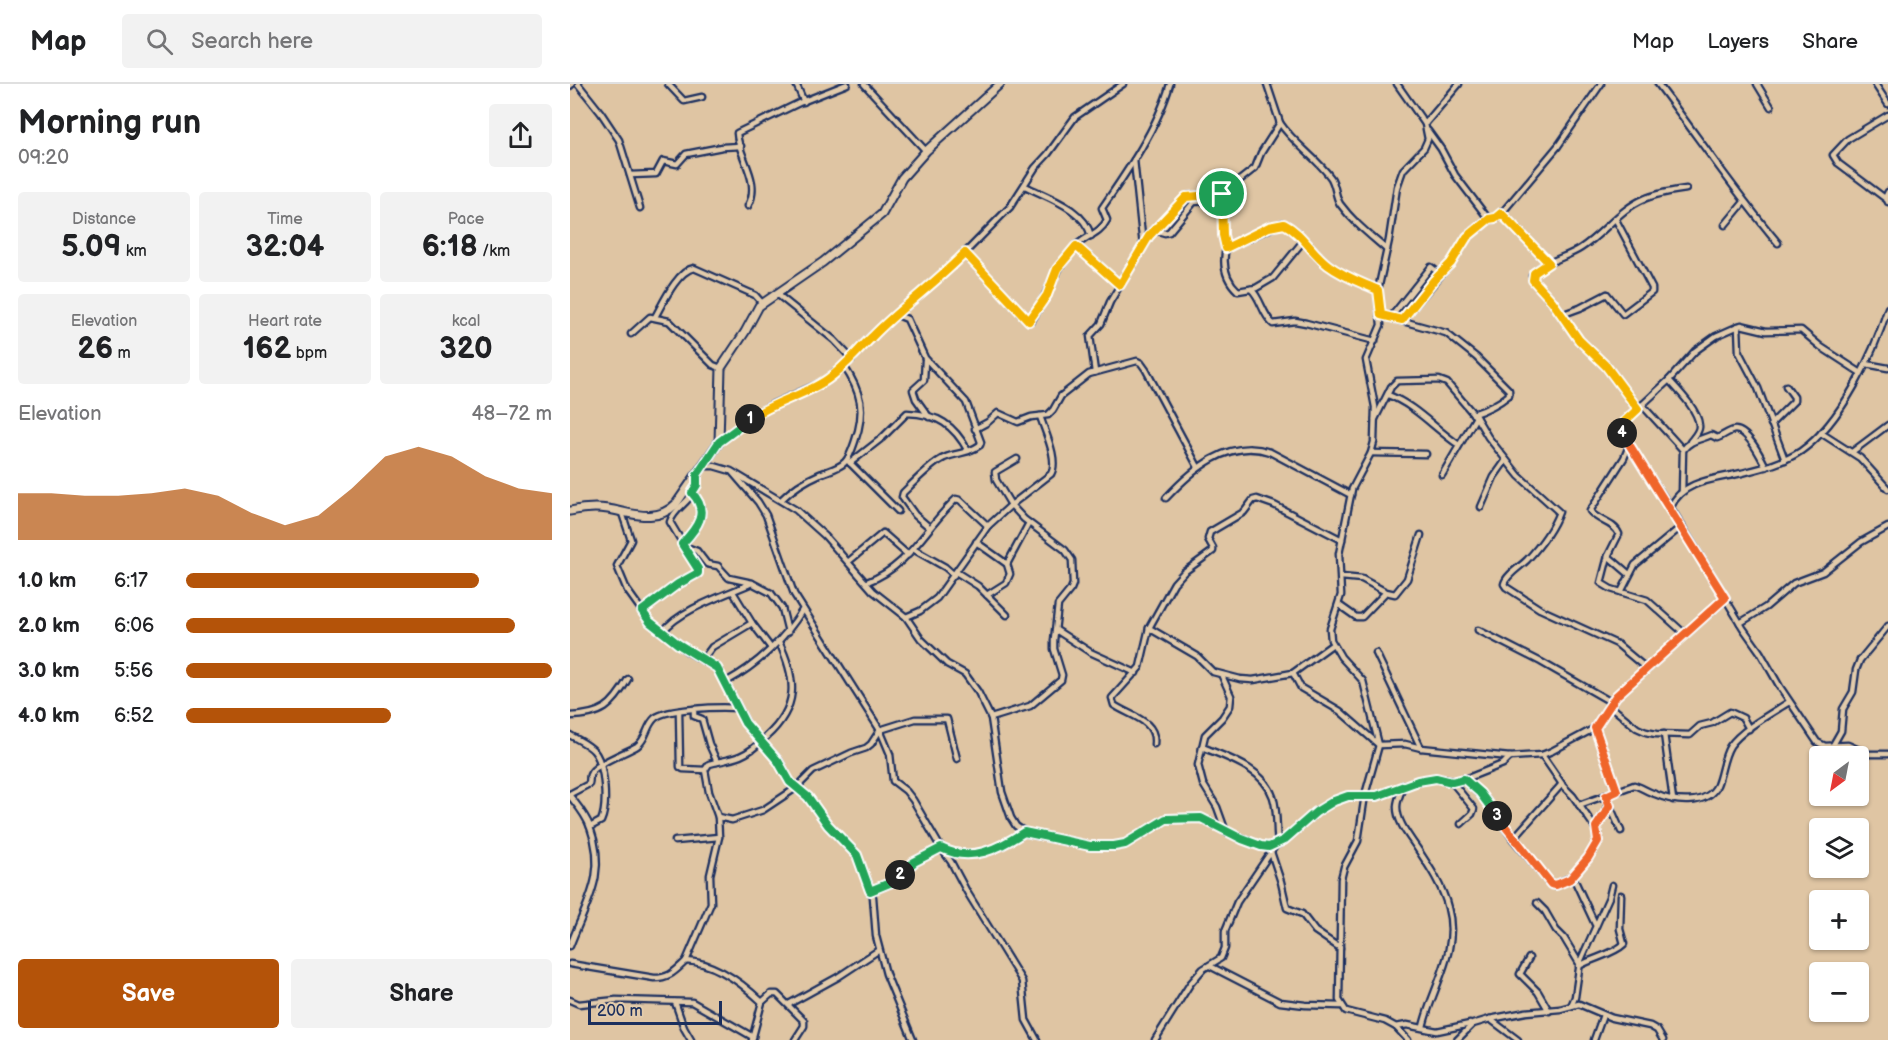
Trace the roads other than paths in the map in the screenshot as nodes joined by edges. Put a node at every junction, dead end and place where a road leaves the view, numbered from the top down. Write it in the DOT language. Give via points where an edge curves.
graph roads {
  1 [pos="578,84"];
  2 [pos="668,84"];
  3 [pos="796,84"];
  4 [pos="847,84"];
  5 [pos="864,84"];
  6 [pos="1000,84"];
  7 [pos="1123,84"];
  8 [pos="1170,84"];
  9 [pos="1267,84"];
  10 [pos="1397,84"];
  11 [pos="1459,84"];
  12 [pos="1601,84"];
  13 [pos="1658,84"];
  14 [pos="1757,84"];
  15 [pos="1875,84"];
  16 [pos="702,97"];
  17 [pos="804,102"];
  18 [pos="1888,104"];
  19 [pos="1771,107"];
  20 [pos="1888,115"];
  21 [pos="1280,123"];
  22 [pos="1425,124"];
  23 [pos="1427,130"];
  24 [pos="741,146"];
  25 [pos="926,151"];
  26 [pos="1134,160"];
  27 [pos="630,175"];
  28 [pos="1025,186"];
  29 [pos="1686,189"];
  30 [pos="1888,192"];
  31 [pos="1222,195"];
  32 [pos="1887,201"];
  33 [pos="1744,202"];
  34 [pos="748,206"];
  35 [pos="640,208"];
  36 [pos="1501,213"];
  37 [pos="1489,219"];
  38 [pos="1616,220"];
  39 [pos="1725,225"];
  40 [pos="1155,230"];
  41 [pos="1091,236"];
  42 [pos="1304,240"];
  43 [pos="1778,243"];
  44 [pos="1076,246"];
  45 [pos="1143,246"];
  46 [pos="1226,248"];
  47 [pos="1387,250"];
  48 [pos="965,253"];
  49 [pos="1549,263"];
  50 [pos="1440,274"];
  51 [pos="1120,285"];
  52 [pos="1251,289"];
  53 [pos="1378,290"];
  54 [pos="777,294"];
  55 [pos="762,303"];
  56 [pos="1888,308"];
  57 [pos="897,315"];
  58 [pos="1381,315"];
  59 [pos="1561,315"];
  60 [pos="655,317"];
  61 [pos="1391,317"];
  62 [pos="1402,320"];
  63 [pos="1738,326"];
  64 [pos="631,334"];
  65 [pos="1375,341"];
  66 [pos="925,358"];
  67 [pos="852,359"];
  68 [pos="1866,364"];
  69 [pos="844,366"];
  70 [pos="721,368"];
  71 [pos="1888,368"];
  72 [pos="1095,372"];
  73 [pos="1861,373"];
  74 [pos="1669,380"];
  75 [pos="1786,386"];
  76 [pos="1388,395"];
  77 [pos="1640,407"];
  78 [pos="1474,415"];
  79 [pos="1041,416"];
  80 [pos="929,417"];
  81 [pos="1375,419"];
  82 [pos="1771,424"];
  83 [pos="1888,424"];
  84 [pos="975,429"];
  85 [pos="1821,433"];
  86 [pos="1690,441"];
  87 [pos="719,442"];
  88 [pos="1459,445"];
  89 [pos="1629,446"];
  90 [pos="1683,450"];
  91 [pos="968,452"];
  92 [pos="1852,452"];
  93 [pos="1371,453"];
  94 [pos="1426,454"];
  95 [pos="1017,459"];
  96 [pos="1506,460"];
  97 [pos="1785,460"];
  98 [pos="848,462"];
  99 [pos="703,466"];
  100 [pos="1766,466"];
  101 [pos="1198,467"];
  102 [pos="731,471"];
  103 [pos="697,475"];
  104 [pos="1442,475"];
  105 [pos="1888,489"];
  106 [pos="1682,492"];
  107 [pos="692,493"];
  108 [pos="1351,495"];
  109 [pos="1166,498"];
  110 [pos="781,500"];
  111 [pos="1011,505"];
  112 [pos="1481,507"];
  113 [pos="1671,508"];
  114 [pos="570,511"];
  115 [pos="898,511"];
  116 [pos="622,513"];
  117 [pos="1029,523"];
  118 [pos="988,526"];
  119 [pos="1682,526"];
  120 [pos="1888,526"];
  121 [pos="929,527"];
  122 [pos="1421,535"];
  123 [pos="1342,540"];
  124 [pos="976,542"];
  125 [pos="683,545"];
  126 [pos="913,549"];
  127 [pos="908,555"];
  128 [pos="1608,556"];
  129 [pos="848,562"];
  130 [pos="1007,564"];
  131 [pos="955,574"];
  132 [pos="1629,574"];
  133 [pos="1341,577"];
  134 [pos="867,582"];
  135 [pos="752,583"];
  136 [pos="733,592"];
  137 [pos="1386,592"];
  138 [pos="1621,592"];
  139 [pos="987,595"];
  140 [pos="1725,598"];
  141 [pos="1339,605"];
  142 [pos="803,609"];
  143 [pos="642,611"];
  144 [pos="1007,615"];
  145 [pos="906,618"];
  146 [pos="752,623"];
  147 [pos="1740,623"];
  148 [pos="1888,626"];
  149 [pos="1149,628"];
  150 [pos="1056,630"];
  151 [pos="1478,630"];
  152 [pos="663,632"];
  153 [pos="788,632"];
  154 [pos="1685,634"];
  155 [pos="778,642"];
  156 [pos="1333,644"];
  157 [pos="771,648"];
  158 [pos="1376,653"];
  159 [pos="703,659"];
  160 [pos="1647,669"];
  161 [pos="1136,673"];
  162 [pos="1293,673"];
  163 [pos="1222,676"];
  164 [pos="628,679"];
  165 [pos="726,682"];
  166 [pos="1789,702"];
  167 [pos="1610,704"];
  168 [pos="737,708"];
  169 [pos="694,710"];
  170 [pos="679,712"];
  171 [pos="570,716"];
  172 [pos="991,718"];
  173 [pos="1595,728"];
  174 [pos="1749,729"];
  175 [pos="880,730"];
  176 [pos="1664,734"];
  177 [pos="570,735"];
  178 [pos="762,741"];
  179 [pos="1154,744"];
  180 [pos="1379,745"];
  181 [pos="1833,745"];
  182 [pos="1202,747"];
  183 [pos="1421,748"];
  184 [pos="1542,754"];
  185 [pos="1888,754"];
  186 [pos="1510,757"];
  187 [pos="957,759"];
  188 [pos="717,762"];
  189 [pos="601,765"];
  190 [pos="705,770"];
  191 [pos="1464,779"];
  192 [pos="1452,782"];
  193 [pos="1561,784"];
  194 [pos="1404,785"];
  195 [pos="796,788"];
  196 [pos="1617,791"];
  197 [pos="570,795"];
  198 [pos="1365,795"];
  199 [pos="1606,796"];
  200 [pos="1673,800"];
  201 [pos="1579,805"];
  202 [pos="1610,806"];
  203 [pos="717,817"];
  204 [pos="1461,824"];
  205 [pos="590,826"];
  206 [pos="1596,829"];
  207 [pos="1621,831"];
  208 [pos="1024,832"];
  209 [pos="1226,832"];
  210 [pos="719,837"];
  211 [pos="1513,839"];
  212 [pos="675,841"];
  213 [pos="1276,845"];
  214 [pos="941,848"];
  215 [pos="1270,852"];
  216 [pos="1570,879"];
  217 [pos="1612,885"];
  218 [pos="870,891"];
  219 [pos="1621,895"];
  220 [pos="1538,903"];
  221 [pos="1595,924"];
  222 [pos="570,946"];
  223 [pos="1340,948"];
  224 [pos="879,950"];
  225 [pos="1529,958"];
  226 [pos="686,961"];
  227 [pos="570,964"];
  228 [pos="1579,965"];
  229 [pos="1210,966"];
  230 [pos="570,1000"];
  231 [pos="675,1002"];
  232 [pos="762,1002"];
  233 [pos="789,1004"];
  234 [pos="1341,1006"];
  235 [pos="1571,1006"];
  236 [pos="1549,1011"];
  237 [pos="1604,1015"];
  238 [pos="1490,1019"];
  239 [pos="1473,1024"];
  240 [pos="1395,1027"];
  241 [pos="1423,1027"];
  242 [pos="752,1038"];
  243 [pos="691,1040"];
  244 [pos="795,1040"];
  245 [pos="913,1040"];
  246 [pos="1037,1040"];
  247 [pos="1155,1040"];
  248 [pos="1408,1040"];
  249 [pos="1457,1040"];
  250 [pos="1518,1040"];
  251 [pos="1594,1040"];
  252 [pos="1663,1040"];
  1 -- 27 [label="street" via="619,141"];
  2 -- 16 [label="street" via="684,101"];
  3 -- 17 [label="street"];
  4 -- 17 [label="street"];
  5 -- 25 [label="street"];
  6 -- 25 [label="street"];
  7 -- 28 [label="street" via="1075,117"];
  8 -- 26 [label="street"];
  9 -- 21 [label="street"];
  10 -- 22 [label="street"];
  11 -- 22 [label="street"];
  12 -- 36 [label="street" via="1558,146"];
  13 -- 33 [label="street"];
  14 -- 19 [label="street"];
  15 -- 18 [label="street"];
  17 -- 24 [label="street" via="738,132"];
  20 -- 32 [label="street" via="1848,139 1833,155"];
  21 -- 31 [label="street" via="1255,168"];
  21 -- 47 [label="street" via="1329,176 1341,205 1364,232"];
  22 -- 23 [label="street"];
  23 -- 37 [label="street"];
  23 -- 47 [label="street" via="1427,144 1400,176"];
  24 -- 27 [label="street" via="685,155 676,164 663,160 656,174"];
  24 -- 34 [label="street" via="751,177"];
  25 -- 54 [label="street" via="902,178 884,212"];
  26 -- 41 [label="street" via="1102,208 1107,220 1104,226"];
  26 -- 45 [label="street"];
  27 -- 35 [label="street"];
  28 -- 41 [label="street" via="1078,216 1088,224"];
  28 -- 48 [label="street"];
  29 -- 38 [label="street" via="1644,199"];
  30 -- 32 [label="street"];
  31 -- 40 [label="street" via="1187,196"];
  31 -- 40 [label="street" via="1194,202 1169,232"];
  31 -- 46 [label="street"];
  33 -- 39 [label="street"];
  33 -- 43 [label="street"];
  36 -- 37 [label="street"];
  36 -- 49 [label="street"];
  37 -- 50 [label="street" via="1467,237"];
  38 -- 49 [label="street" via="1579,250"];
  38 -- 59 [label="street" via="1652,292 1623,314 1607,294"];
  40 -- 45 [label="street"];
  41 -- 44 [label="street"];
  42 -- 46 [label="street" via="1282,223"];
  42 -- 52 [label="street" via="1279,272"];
  42 -- 53 [label="street" via="1346,278"];
  44 -- 48 [label="street" via="1057,269 1047,295 1029,321"];
  44 -- 51 [label="street"];
  45 -- 51 [label="street"];
  46 -- 52 [label="street" via="1224,266 1234,287 1239,291"];
  47 -- 53 [label="street"];
  48 -- 57 [label="street"];
  49 -- 59 [label="street" via="1532,277"];
  50 -- 61 [label="street" via="1431,267"];
  50 -- 62 [label="street"];
  51 -- 72 [label="street" via="1101,324 1089,336"];
  52 -- 65 [label="street" via="1273,324 1295,321"];
  53 -- 58 [label="street"];
  54 -- 55 [label="street"];
  54 -- 67 [label="street"];
  55 -- 60 [label="street" via="755,295 694,268 680,276"];
  55 -- 70 [label="street"];
  56 -- 68 [label="street"];
  57 -- 66 [label="street" via="907,319"];
  57 -- 67 [label="street"];
  58 -- 61 [label="street"];
  58 -- 65 [label="street"];
  59 -- 77 [label="street"];
  60 -- 64 [label="street" via="648,317"];
  60 -- 70 [label="street" via="671,323 713,365"];
  61 -- 62 [label="street"];
  62 -- 78 [label="street" via="1447,333 1510,391 1507,397"];
  63 -- 73 [label="street" via="1776,332 1801,330"];
  63 -- 74 [label="street" via="1705,343"];
  63 -- 82 [label="street" via="1739,352"];
  65 -- 81 [label="street" via="1366,365"];
  66 -- 80 [label="street" via="924,380 914,390"];
  66 -- 84 [label="street" via="963,399"];
  67 -- 69 [label="street"];
  68 -- 71 [label="street"];
  68 -- 73 [label="street"];
  69 -- 87 [label="street" via="825,381 773,404"];
  69 -- 98 [label="street" via="858,391 862,416"];
  70 -- 87 [label="street"];
  72 -- 79 [label="street" via="1061,396 1051,413"];
  72 -- 101 [label="street" via="1141,363"];
  73 -- 85 [label="street"];
  74 -- 77 [label="street"];
  74 -- 86 [label="street" via="1699,422"];
  75 -- 82 [label="street" via="1794,401"];
  76 -- 78 [label="street" via="1400,380 1442,380"];
  76 -- 81 [label="street"];
  76 -- 88 [label="street"];
  77 -- 89 [label="street" via="1623,425"];
  77 -- 90 [label="street"];
  78 -- 88 [label="street"];
  78 -- 96 [label="street"];
  79 -- 84 [label="street" via="1018,422 997,413"];
  79 -- 111 [label="street" via="1055,467 1048,478"];
  80 -- 91 [label="street" via="953,428"];
  80 -- 98 [label="street" via="904,414 882,438"];
  81 -- 93 [label="street"];
  82 -- 97 [label="street"];
  83 -- 92 [label="street"];
  84 -- 91 [label="street" via="981,443"];
  85 -- 92 [label="street"];
  85 -- 97 [label="street"];
  86 -- 90 [label="street"];
  86 -- 100 [label="street" via="1740,431"];
  87 -- 99 [label="street"];
  88 -- 104 [label="street"];
  89 -- 113 [label="street"];
  89 -- 128 [label="street" via="1590,511 1618,530 1619,536"];
  90 -- 106 [label="street"];
  91 -- 121 [label="street" via="936,462 903,494 905,503"];
  92 -- 105 [label="street"];
  93 -- 94 [label="street"];
  93 -- 108 [label="street"];
  95 -- 111 [label="street" via="995,473"];
  96 -- 112 [label="street"];
  96 -- 160 [label="street" via="1559,513 1535,551 1504,581 1506,586 1540,609 1617,644"];
  97 -- 100 [label="street"];
  98 -- 110 [label="street" via="801,484"];
  98 -- 115 [label="street"];
  99 -- 102 [label="street"];
  99 -- 103 [label="street"];
  100 -- 106 [label="street" via="1700,482"];
  101 -- 108 [label="street" via="1236,450 1256,448"];
  101 -- 109 [label="street"];
  102 -- 110 [label="street"];
  102 -- 142 [label="street" via="766,515"];
  103 -- 107 [label="street"];
  103 -- 116 [label="street" via="667,511 648,516"];
  106 -- 113 [label="street"];
  107 -- 125 [label="street" via="702,518"];
  107 -- 125 [label="street" via="670,519"];
  108 -- 123 [label="street"];
  110 -- 129 [label="street" via="813,524"];
  111 -- 117 [label="street"];
  111 -- 118 [label="street"];
  113 -- 119 [label="street"];
  114 -- 116 [label="street" via="595,508"];
  116 -- 143 [label="street" via="631,540 618,570"];
  117 -- 130 [label="street"];
  117 -- 150 [label="street" via="1065,550 1072,560 1073,584 1058,605"];
  118 -- 121 [label="street" via="957,499"];
  118 -- 124 [label="street"];
  119 -- 132 [label="street"];
  119 -- 140 [label="street"];
  120 -- 147 [label="street" via="1823,572 1794,583"];
  121 -- 126 [label="street"];
  122 -- 137 [label="street" via="1402,586 1395,594"];
  123 -- 133 [label="street"];
  123 -- 149 [label="street" via="1255,499 1244,512 1210,532 1208,539 1213,551 1179,577"];
  124 -- 130 [label="street"];
  124 -- 131 [label="street"];
  125 -- 135 [label="street" via="697,551 707,564 719,567 729,578"];
  125 -- 143 [label="street" via="698,573"];
  126 -- 127 [label="street"];
  126 -- 131 [label="street"];
  127 -- 129 [label="street" via="883,533"];
  127 -- 134 [label="street" via="889,572"];
  128 -- 132 [label="street"];
  128 -- 138 [label="street" via="1601,583"];
  129 -- 134 [label="street"];
  130 -- 139 [label="street" via="1009,580"];
  131 -- 139 [label="street"];
  131 -- 145 [label="street" via="931,603"];
  132 -- 138 [label="street"];
  133 -- 137 [label="street" via="1362,579"];
  133 -- 141 [label="street"];
  134 -- 145 [label="street"];
  135 -- 136 [label="street"];
  135 -- 153 [label="street" via="777,600"];
  136 -- 146 [label="street"];
  136 -- 152 [label="street" via="679,617"];
  137 -- 141 [label="street" via="1362,617"];
  138 -- 154 [label="street" via="1647,600"];
  139 -- 144 [label="street"];
  140 -- 147 [label="street"];
  140 -- 154 [label="street"];
  141 -- 156 [label="street" via="1330,629"];
  142 -- 153 [label="street"];
  142 -- 175 [label="street"];
  143 -- 152 [label="street"];
  145 -- 172 [label="street" via="947,664 967,676"];
  146 -- 157 [label="street"];
  146 -- 159 [label="street" via="712,647"];
  147 -- 166 [label="street"];
  148 -- 181 [label="street" via="1856,670 1853,692 1843,709 1841,731"];
  149 -- 161 [label="street"];
  149 -- 163 [label="street"];
  150 -- 161 [label="street" via="1090,652"];
  150 -- 172 [label="street" via="1054,650 1062,675 1059,682 1030,706"];
  151 -- 167 [label="street"];
  152 -- 159 [label="street"];
  153 -- 155 [label="street"];
  154 -- 160 [label="street"];
  155 -- 157 [label="street"];
  155 -- 178 [label="street" via="788,663 792,692 784,718"];
  156 -- 162 [label="street"];
  156 -- 180 [label="street" via="1363,681"];
  157 -- 165 [label="street"];
  158 -- 183 [label="street"];
  159 -- 165 [label="street" via="717,668"];
  160 -- 167 [label="street"];
  161 -- 179 [label="street" via="1112,702 1145,722 1155,734"];
  162 -- 163 [label="street" via="1253,680"];
  162 -- 180 [label="street" via="1301,688 1340,711"];
  163 -- 182 [label="street" via="1231,696 1230,706 1206,733"];
  164 -- 171 [label="street" via="615,699 602,709 587,716"];
  165 -- 168 [label="street"];
  166 -- 174 [label="street"];
  166 -- 181 [label="street" via="1818,743"];
  167 -- 173 [label="street"];
  167 -- 176 [label="street" via="1637,728"];
  168 -- 169 [label="street"];
  168 -- 178 [label="street"];
  169 -- 170 [label="street"];
  169 -- 188 [label="street" via="694,716 701,718"];
  170 -- 189 [label="street" via="656,717 639,744"];
  170 -- 190 [label="street" via="680,767"];
  172 -- 208 [label="street" via="1006,805 1015,824"];
  173 -- 184 [label="street"];
  173 -- 196 [label="street"];
  174 -- 176 [label="street" via="1743,718 1730,712 1690,735"];
  174 -- 200 [label="street" via="1730,746 1711,794 1698,800"];
  175 -- 187 [label="street" via="915,720 947,719"];
  175 -- 195 [label="street" via="866,748 813,771"];
  175 -- 214 [label="street" via="890,754 893,782 910,795"];
  176 -- 200 [label="street"];
  177 -- 189 [label="street" via="591,748"];
  178 -- 188 [label="street" via="742,756"];
  178 -- 195 [label="street"];
  180 -- 183 [label="street"];
  180 -- 198 [label="street"];
  181 -- 185 [label="street" via="1868,754"];
  182 -- 209 [label="street" via="1200,775"];
  182 -- 213 [label="street" via="1260,777 1273,799"];
  183 -- 186 [label="street"];
  184 -- 186 [label="street"];
  184 -- 193 [label="street"];
  186 -- 191 [label="street" via="1503,764"];
  188 -- 190 [label="street"];
  189 -- 197 [label="street" via="591,774 589,784"];
  189 -- 205 [label="street" via="604,813 601,821"];
  190 -- 203 [label="street"];
  191 -- 192 [label="street"];
  191 -- 211 [label="street" via="1486,800"];
  192 -- 194 [label="street" via="1436,778"];
  192 -- 204 [label="street" via="1474,809"];
  193 -- 201 [label="street"];
  193 -- 211 [label="street"];
  194 -- 198 [label="street" via="1381,795"];
  194 -- 241 [label="street" via="1397,810 1434,875 1450,916 1448,954"];
  195 -- 203 [label="street" via="763,810 732,820"];
  195 -- 218 [label="street" via="857,855"];
  196 -- 199 [label="street"];
  196 -- 200 [label="street" via="1635,785"];
  197 -- 205 [label="street"];
  198 -- 213 [label="street" via="1348,796 1326,805"];
  198 -- 223 [label="street" via="1358,841 1341,879"];
  199 -- 201 [label="street"];
  199 -- 202 [label="street"];
  201 -- 206 [label="street"];
  202 -- 206 [label="street"];
  202 -- 207 [label="street"];
  203 -- 210 [label="street"];
  205 -- 222 [label="street" via="596,879"];
  206 -- 216 [label="street" via="1598,841"];
  208 -- 209 [label="street" via="1090,846 1125,844 1166,819 1205,819"];
  208 -- 214 [label="street" via="979,854 962,855"];
  209 -- 213 [label="street" via="1261,846"];
  210 -- 212 [label="street"];
  210 -- 226 [label="street" via="710,876 711,903"];
  211 -- 216 [label="street" via="1551,884"];
  213 -- 215 [label="street"];
  214 -- 218 [label="street" via="914,862 892,882"];
  214 -- 246 [label="street" via="1022,981 1026,1020"];
  215 -- 223 [label="street" via="1287,908 1301,913 1315,931"];
  215 -- 229 [label="street" via="1236,902 1225,931 1221,958"];
  216 -- 221 [label="street" via="1575,881"];
  217 -- 221 [label="street"];
  218 -- 224 [label="street"];
  219 -- 228 [label="street" via="1620,929 1624,944"];
  220 -- 228 [label="street"];
  221 -- 228 [label="street"];
  223 -- 234 [label="street"];
  224 -- 233 [label="street"];
  224 -- 245 [label="street"];
  225 -- 236 [label="street" via="1521,974"];
  226 -- 227 [label="street" via="664,978"];
  226 -- 232 [label="street" via="702,963 730,977"];
  228 -- 235 [label="street"];
  229 -- 234 [label="street" via="1280,1002"];
  229 -- 247 [label="street" via="1185,991"];
  230 -- 231 [label="street" via="579,1004 616,1000"];
  231 -- 242 [label="street" via="692,1002"];
  231 -- 243 [label="street"];
  232 -- 233 [label="street" via="775,993"];
  232 -- 242 [label="street"];
  233 -- 244 [label="street" via="804,1021"];
  234 -- 240 [label="street" via="1349,1013"];
  235 -- 236 [label="street"];
  235 -- 237 [label="street" via="1583,1005"];
  236 -- 238 [label="street"];
  237 -- 251 [label="street"];
  237 -- 252 [label="street" via="1650,1026"];
  238 -- 239 [label="street"];
  238 -- 250 [label="street"];
  239 -- 241 [label="street" via="1437,1031"];
  239 -- 249 [label="street"];
  240 -- 241 [label="street"];
  240 -- 248 [label="street"];
}
